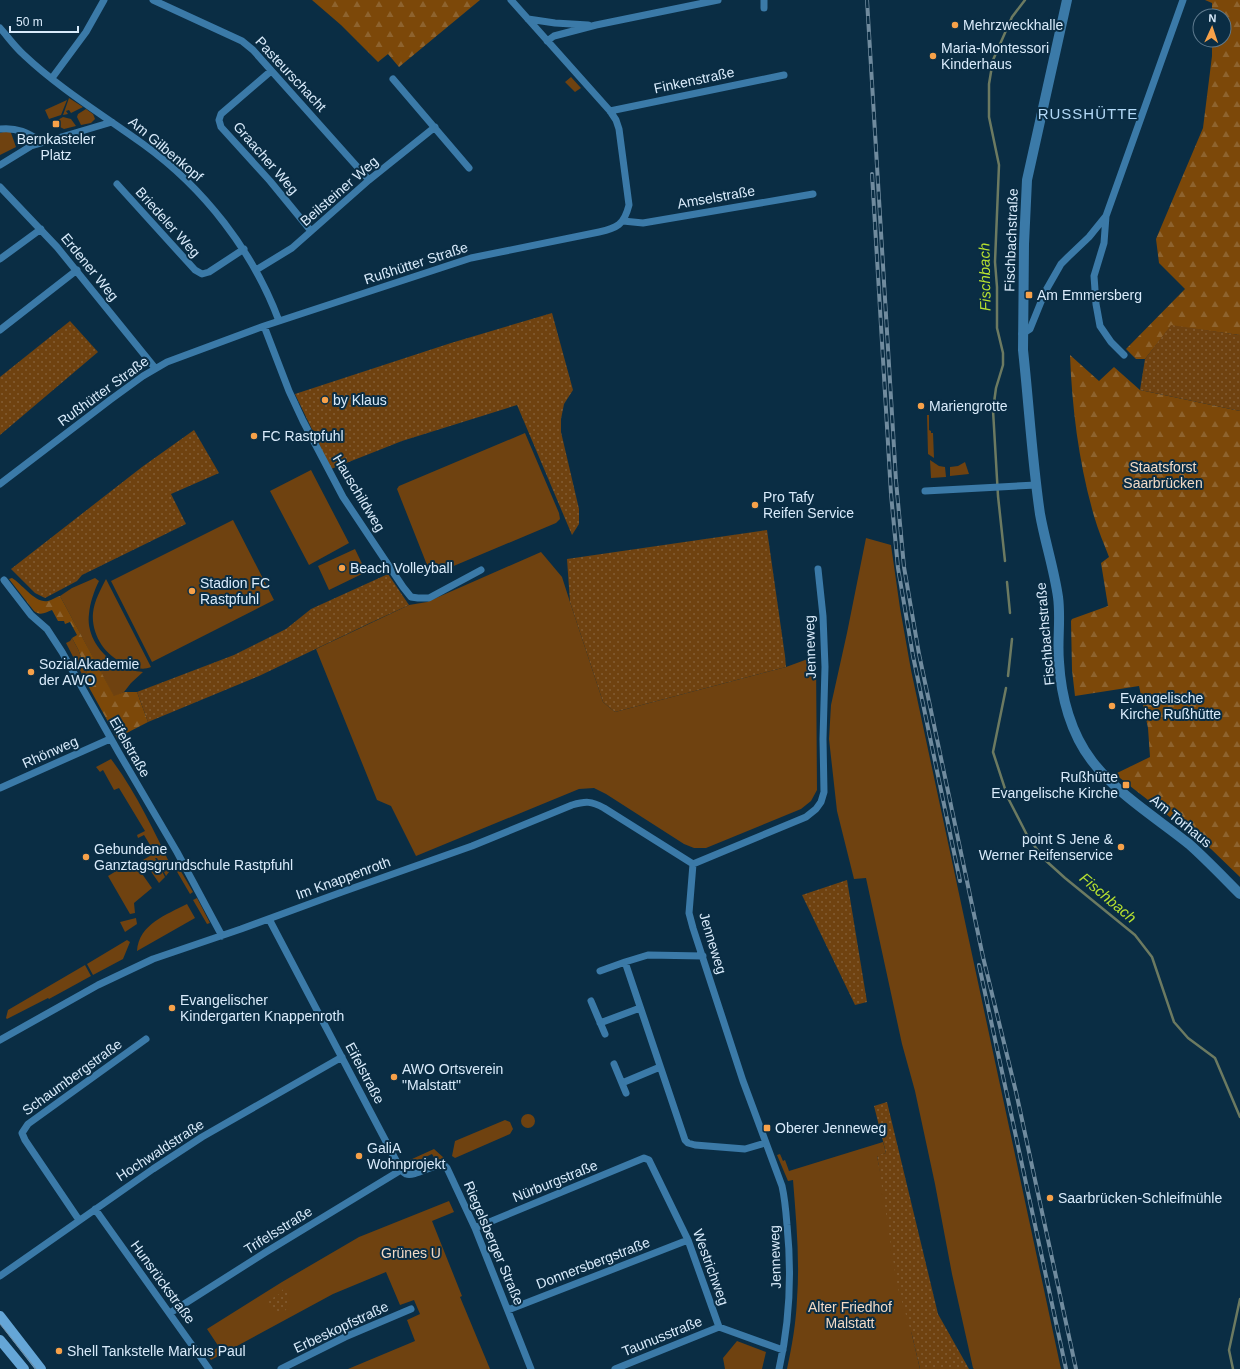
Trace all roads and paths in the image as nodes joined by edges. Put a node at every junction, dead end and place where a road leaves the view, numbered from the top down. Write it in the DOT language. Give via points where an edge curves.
graph roads {
  1 [pos="104,0"];
  2 [pos="153,0"];
  3 [pos="511,0"];
  4 [pos="718,0"];
  5 [pos="764,0"];
  6 [pos="1067,0"];
  7 [pos="1183,0"];
  8 [pos="764,8"];
  9 [pos="528,19"];
  10 [pos="596,25"];
  11 [pos="0,28"];
  12 [pos="548,41"];
  13 [pos="271,71"];
  14 [pos="784,75"];
  15 [pos="52,78"];
  16 [pos="393,79"];
  17 [pos="610,111"];
  18 [pos="112,122"];
  19 [pos="435,127"];
  20 [pos="0,129"];
  21 [pos="42,142"];
  22 [pos="0,165"];
  23 [pos="469,168"];
  24 [pos="369,180"];
  25 [pos="117,184"];
  26 [pos="0,187"];
  27 [pos="813,194"];
  28 [pos="1106,216"];
  29 [pos="623,221"];
  30 [pos="41,229"];
  31 [pos="311,231"];
  32 [pos="244,249"];
  33 [pos="0,259"];
  34 [pos="77,270"];
  35 [pos="256,270"];
  36 [pos="280,321"];
  37 [pos="264,326"];
  38 [pos="0,330"];
  39 [pos="1022,334"];
  40 [pos="1124,355"];
  41 [pos="155,368"];
  42 [pos="0,484"];
  43 [pos="1036,485"];
  44 [pos="925,491"];
  45 [pos="818,569"];
  46 [pos="481,570"];
  47 [pos="4,580"];
  48 [pos="110,739"];
  49 [pos="1101,772"];
  50 [pos="0,788"];
  51 [pos="694,864"];
  52 [pos="1240,894"];
  53 [pos="269,918"];
  54 [pos="222,936"];
  55 [pos="703,956"];
  56 [pos="625,962"];
  57 [pos="600,971"];
  58 [pos="591,1001"];
  59 [pos="640,1008"];
  60 [pos="600,1023"];
  61 [pos="605,1034"];
  62 [pos="146,1039"];
  63 [pos="0,1040"];
  64 [pos="342,1057"];
  65 [pos="614,1064"];
  66 [pos="660,1067"];
  67 [pos="622,1083"];
  68 [pos="626,1093"];
  69 [pos="765,1143"];
  70 [pos="644,1158"];
  71 [pos="403,1172"];
  72 [pos="94,1209"];
  73 [pos="80,1220"];
  74 [pos="475,1228"];
  75 [pos="688,1240"];
  76 [pos="0,1276"];
  77 [pos="411,1309"];
  78 [pos="508,1310"];
  79 [pos="170,1313"];
  80 [pos="0,1316"];
  81 [pos="719,1327"];
  82 [pos="0,1340"];
  83 [pos="783,1350"];
  84 [pos="24,1369"];
  85 [pos="41,1369"];
  86 [pos="210,1369"];
  87 [pos="281,1369"];
  88 [pos="531,1369"];
  89 [pos="615,1369"];
  90 [pos="779,1369"];
  1 -- 15 [label="street" via="86,32"];
  2 -- 13 [label="street, Pasteurschacht" via="242,41"];
  3 -- 9 [label="street"];
  4 -- 10 [label="street"];
  5 -- 8 [label="street"];
  6 -- 39 [label="main road, Fischbachstraße" via="1027,180"];
  7 -- 28 [label="street"];
  9 -- 10 [label="street" via="555,24"];
  9 -- 12 [label="street"];
  10 -- 12 [label="street" via="554,36"];
  11 -- 15 [label="street, Am Gilbenkopf" via="23,54"];
  12 -- 17 [label="street"];
  13 -- 24 [label="street, Pasteurschacht"];
  13 -- 31 [label="street, Graacher Weg" via="221,114 219,120 221,126"];
  14 -- 17 [label="street, Finkenstraße"];
  15 -- 18 [label="street, Am Gilbenkopf"];
  16 -- 19 [label="street"];
  17 -- 29 [label="street" via="619,129 629,205"];
  18 -- 21 [label="street"];
  18 -- 32 [label="street, Am Gilbenkopf" via="144,144 187,182"];
  19 -- 23 [label="street"];
  19 -- 24 [label="street, Beilsteiner Weg"];
  20 -- 21 [label="street" via="11,127"];
  21 -- 22 [label="street"];
  24 -- 31 [label="street, Beilsteiner Weg"];
  25 -- 32 [label="street, Briedeler Weg" via="195,270 202,274"];
  26 -- 30 [label="street, Erdener Weg"];
  27 -- 29 [label="street, Amselstraße" via="643,223"];
  28 -- 39 [label="street" via="1061,264 1045,292 1030,329"];
  28 -- 40 [label="street" via="1104,243 1094,276 1096,304 1100,326"];
  29 -- 36 [label="street, Rußhütter Straße" via="612,229 471,258"];
  30 -- 33 [label="street"];
  30 -- 34 [label="street, Erdener Weg"];
  31 -- 35 [label="street, Beilsteiner Weg" via="292,248"];
  32 -- 35 [label="street, Am Gilbenkopf"];
  34 -- 38 [label="street"];
  34 -- 41 [label="street, Erdener Weg"];
  35 -- 36 [label="street, Am Gilbenkopf"];
  36 -- 37 [label="street, Rußhütter Straße"];
  37 -- 41 [label="street, Rußhütter Straße"];
  37 -- 46 [label="street, Hauschildweg" via="303,421 343,497 407,592 412,597 429,598"];
  39 -- 43 [label="main road, Fischbachstraße"];
  41 -- 42 [label="street, Rußhütter Straße"];
  43 -- 44 [label="street"];
  43 -- 49 [label="main road, Fischbachstraße" via="1059,608 1059,661 1067,710 1083,748"];
  45 -- 51 [label="street, Jenneweg" via="825,667 824,792 821,802 806,817"];
  47 -- 48 [label="street, Eifelstraße" via="31,615 48,629"];
  48 -- 50 [label="street, Rhönweg"];
  48 -- 54 [label="street, Eifelstraße"];
  49 -- 52 [label="main road, Am Torhaus" via="1193,848"];
  51 -- 53 [label="street, Im Knappenroth" via="604,808 595,803 584,802 472,846"];
  51 -- 55 [label="street, Jenneweg" via="689,913"];
  53 -- 54 [label="street, Im Knappenroth"];
  53 -- 64 [label="street, Eifelstraße"];
  54 -- 63 [label="street, Im Knappenroth" via="125,972"];
  55 -- 56 [label="street" via="658,954"];
  55 -- 69 [label="street, Jenneweg"];
  56 -- 57 [label="street"];
  56 -- 59 [label="street"];
  58 -- 60 [label="street"];
  59 -- 60 [label="street"];
  59 -- 66 [label="street"];
  60 -- 61 [label="street"];
  62 -- 73 [label="street, Schaumbergstraße" via="28,1124 22,1133"];
  64 -- 71 [label="street, Eifelstraße"];
  64 -- 72 [label="street, Hochwaldstraße" via="202,1137"];
  65 -- 67 [label="street"];
  66 -- 67 [label="street"];
  66 -- 69 [label="street" via="684,1140 688,1144 740,1149"];
  67 -- 68 [label="street"];
  69 -- 83 [label="street, Jenneweg" via="782,1186 788,1237 790,1289"];
  70 -- 74 [label="street, Nürburgstraße"];
  70 -- 75 [label="street, Westrichweg" via="649,1160"];
  71 -- 74 [label="street, Riegelsberger Straße" via="412,1174 439,1164 444,1165"];
  71 -- 79 [label="street, Trifelsstraße" via="266,1252"];
  72 -- 73 [label="street, Hochwaldstraße"];
  72 -- 79 [label="street, Hunsrückstraße"];
  73 -- 76 [label="street, Hochwaldstraße"];
  74 -- 78 [label="street, Riegelsberger Straße"];
  75 -- 78 [label="street, Donnersbergstraße"];
  75 -- 81 [label="street, Westrichweg"];
  77 -- 87 [label="street, Erbeskopfstraße" via="344,1337"];
  78 -- 88 [label="street, Riegelsberger Straße"];
  79 -- 86 [label="street, Hunsrückstraße"];
  80 -- 85 [label="main road"];
  81 -- 83 [label="street, Westrichweg"];
  81 -- 89 [label="street, Taunusstraße"];
  82 -- 84 [label="main road"];
  83 -- 90 [label="street, Jenneweg"];
}
